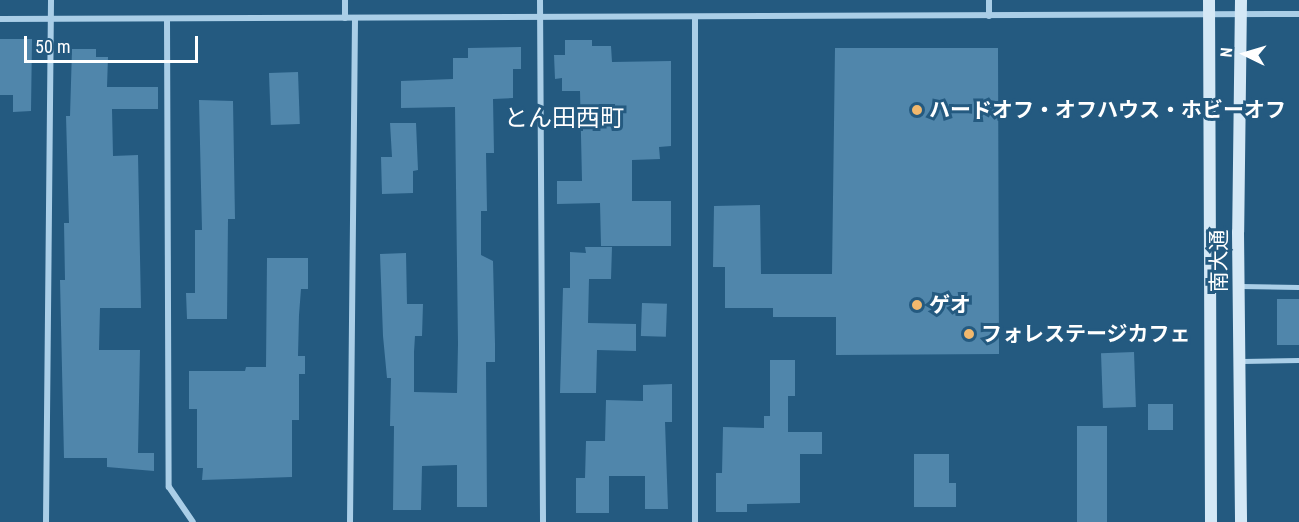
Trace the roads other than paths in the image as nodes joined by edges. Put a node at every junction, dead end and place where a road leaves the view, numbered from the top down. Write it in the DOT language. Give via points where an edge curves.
graph roads {
  1 [pos="51,0"];
  2 [pos="345,0"];
  3 [pos="540,0"];
  4 [pos="989,0"];
  5 [pos="1209,0"];
  6 [pos="1241,0"];
  7 [pos="1299,14"];
  8 [pos="1240,15"];
  9 [pos="989,16"];
  10 [pos="1209,16"];
  11 [pos="345,18"];
  12 [pos="355,18"];
  13 [pos="540,18"];
  14 [pos="695,18"];
  15 [pos="0,19"];
  16 [pos="51,19"];
  17 [pos="168,19"];
  18 [pos="1238,286"];
  19 [pos="1299,286"];
  20 [pos="1299,360"];
  21 [pos="1239,361"];
  22 [pos="46,522"];
  23 [pos="193,522"];
  24 [pos="350,522"];
  25 [pos="543,522"];
  26 [pos="695,522"];
  27 [pos="1211,522"];
  28 [pos="1241,522"];
  1 -- 16 [label="street"];
  2 -- 11 [label="street"];
  3 -- 13 [label="street"];
  4 -- 9 [label="street"];
  5 -- 10 [label="street, 南大通"];
  6 -- 8 [label="street, 南大通"];
  7 -- 8 [label="street"];
  8 -- 10 [label="street"];
  8 -- 18 [label="street, 南大通"];
  9 -- 10 [label="street"];
  9 -- 14 [label="street"];
  10 -- 27 [label="street, 南大通"];
  11 -- 12 [label="street"];
  11 -- 17 [label="street"];
  12 -- 13 [label="street"];
  12 -- 24 [label="street"];
  13 -- 14 [label="street"];
  13 -- 25 [label="street"];
  14 -- 26 [label="street"];
  15 -- 16 [label="street"];
  16 -- 17 [label="street"];
  16 -- 22 [label="street"];
  17 -- 23 [label="street" via="169,487"];
  18 -- 19 [label="lane"];
  18 -- 21 [label="street, 南大通"];
  20 -- 21 [label="lane"];
  21 -- 28 [label="street, 南大通"];
}
